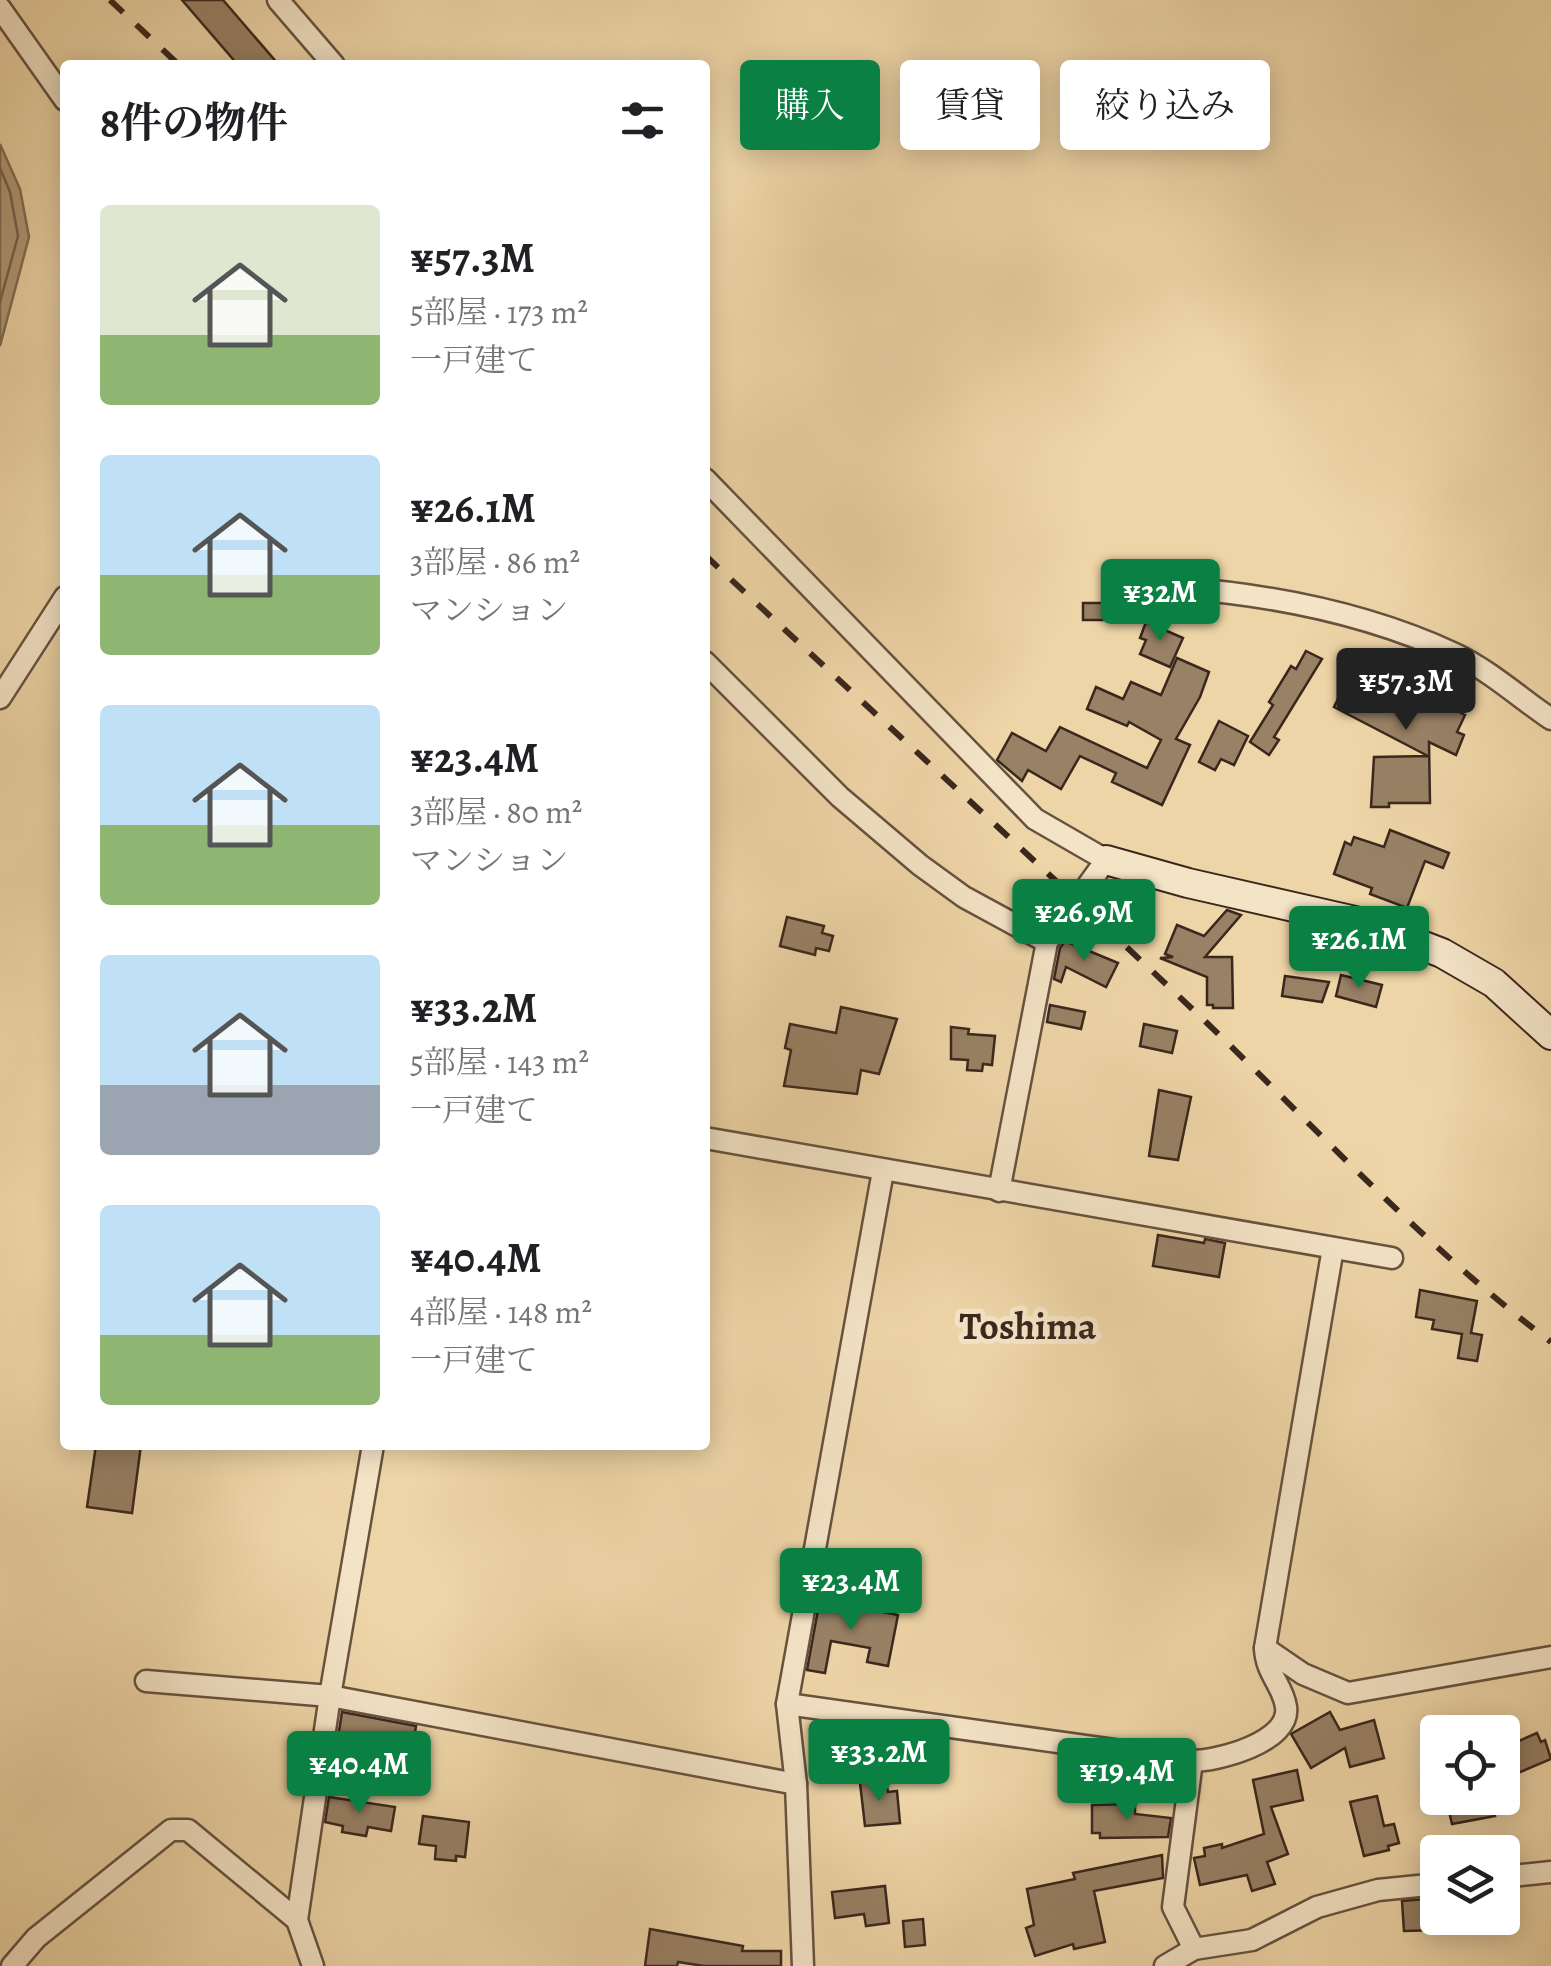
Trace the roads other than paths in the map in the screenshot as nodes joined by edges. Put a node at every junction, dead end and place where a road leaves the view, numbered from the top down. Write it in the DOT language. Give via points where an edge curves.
graph roads {
  1 [pos="278,0"];
  2 [pos="0,8"];
  3 [pos="330,60"];
  4 [pos="60,93"];
  5 [pos="710,484"];
  6 [pos="1180,588"];
  7 [pos="60,605"];
  8 [pos="710,667"];
  9 [pos="0,698"];
  10 [pos="1551,719"];
  11 [pos="1106,860"];
  12 [pos="1047,942"];
  13 [pos="1551,1035"];
  14 [pos="710,1139"];
  15 [pos="884,1171"];
  16 [pos="999,1191"];
  17 [pos="1333,1248"];
  18 [pos="1392,1258"];
  19 [pos="372,1450"];
  20 [pos="1265,1648"];
  21 [pos="1551,1657"];
  22 [pos="146,1682"];
  23 [pos="330,1696"];
  24 [pos="787,1704"];
  25 [pos="1192,1761"];
  26 [pos="796,1784"];
  27 [pos="1551,1872"];
  28 [pos="1520,1875"];
  29 [pos="1420,1886"];
  30 [pos="297,1920"];
  31 [pos="1194,1949"];
  32 [pos="12,1966"];
  33 [pos="313,1966"];
  34 [pos="802,1966"];
  35 [pos="1165,1966"];
  1 -- 3 [label="street"];
  2 -- 4 [label="street"];
  5 -- 11 [label="street" via="1035,819"];
  6 -- 10 [label="street" via="1318,608 1394,630 1458,656"];
  7 -- 9 [label="street"];
  8 -- 12 [label="street" via="840,796 920,864 964,897"];
  11 -- 12 [label="street"];
  11 -- 13 [label="street" via="1364,923 1442,953 1494,983"];
  12 -- 16 [label="street"];
  14 -- 15 [label="street"];
  15 -- 16 [label="street"];
  15 -- 24 [label="street"];
  16 -- 17 [label="street"];
  17 -- 18 [label="street"];
  17 -- 20 [label="street"];
  19 -- 23 [label="street"];
  20 -- 21 [label="street" via="1348,1693"];
  20 -- 25 [label="street" via="1266,1668 1286,1705 1282,1728 1214,1761"];
  22 -- 23 [label="street"];
  23 -- 26 [label="street"];
  23 -- 30 [label="street"];
  24 -- 25 [label="street"];
  24 -- 26 [label="street"];
  25 -- 31 [label="street" via="1173,1907"];
  26 -- 34 [label="street"];
  27 -- 28 [label="street"];
  29 -- 31 [label="street" via="1316,1907 1252,1940"];
  30 -- 32 [label="street" via="188,1830 172,1830 36,1938"];
  30 -- 33 [label="street"];
  31 -- 35 [label="street"];
}
